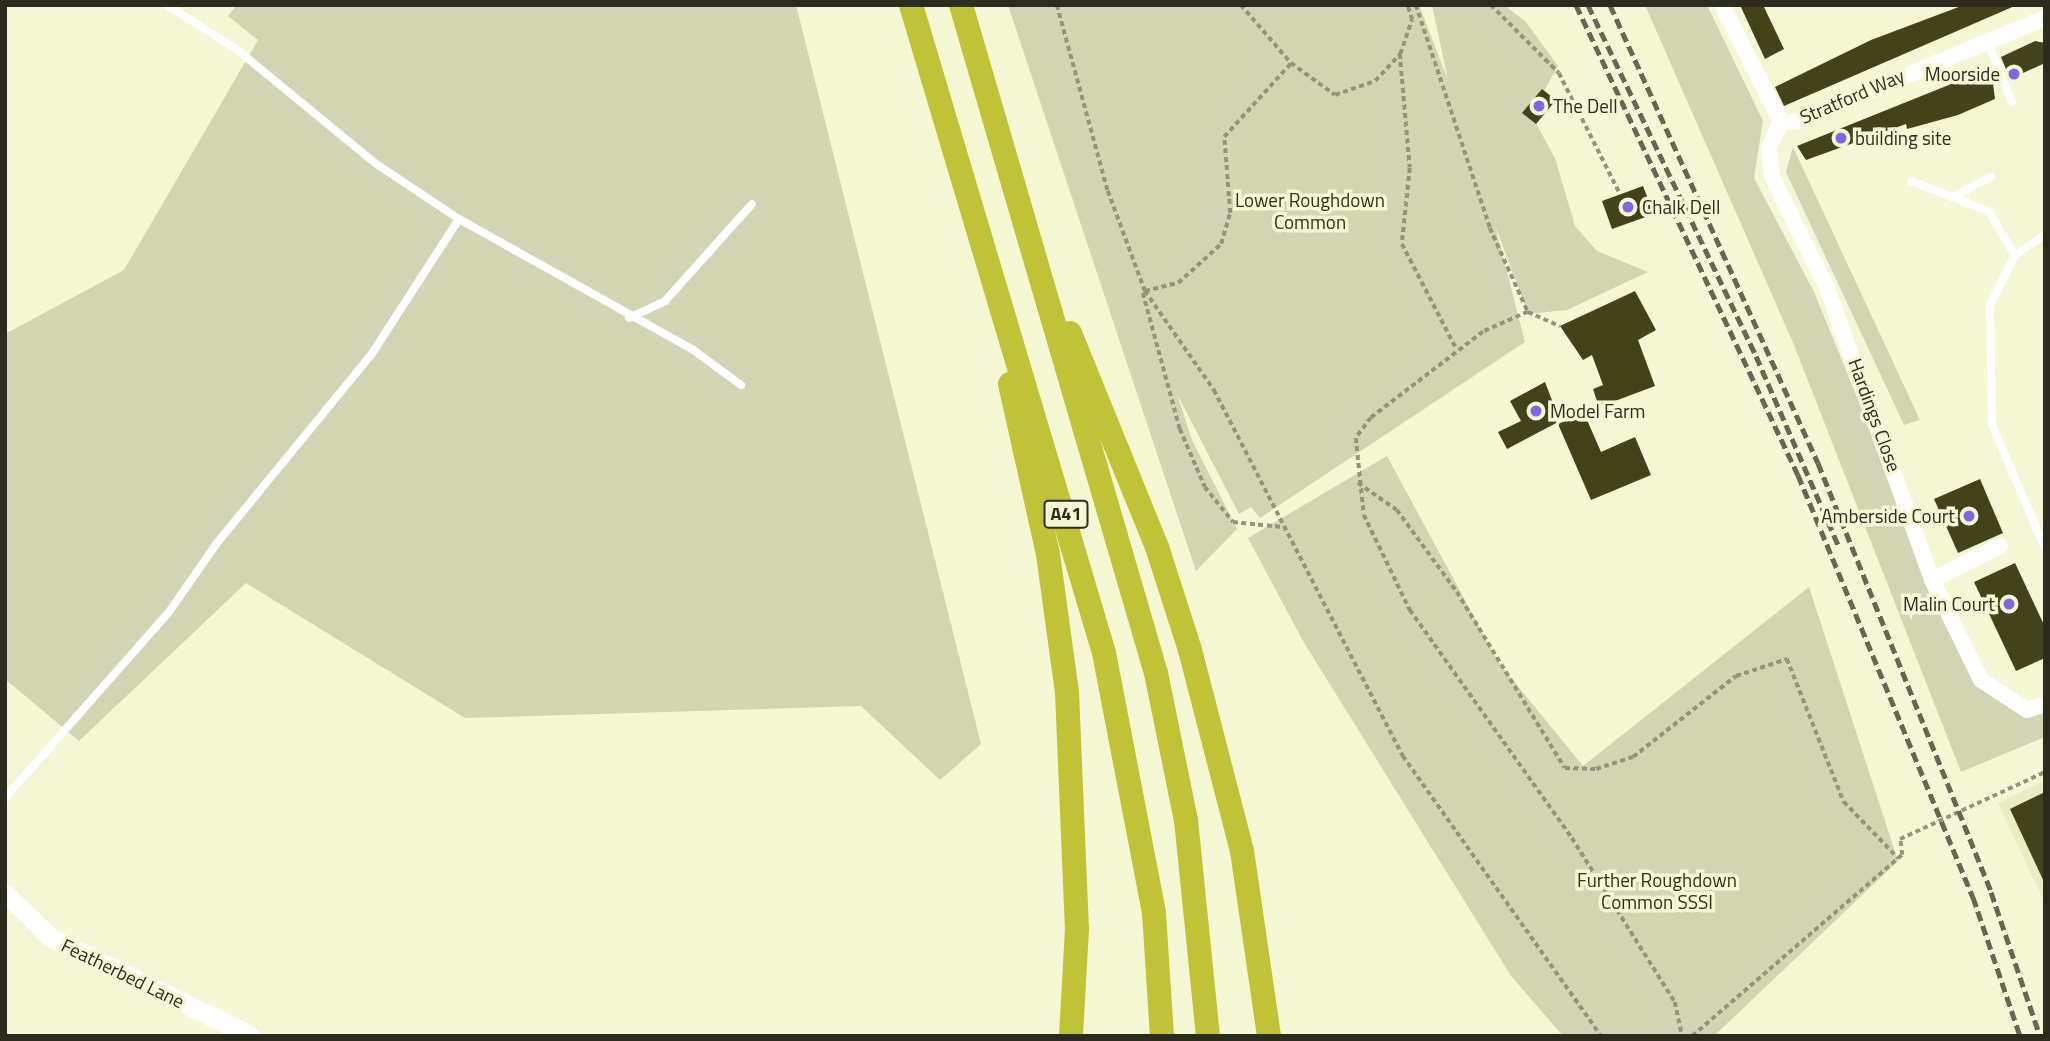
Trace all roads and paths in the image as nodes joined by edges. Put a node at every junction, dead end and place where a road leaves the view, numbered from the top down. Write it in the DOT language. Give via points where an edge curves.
graph roads {
  1 [pos="167,5"];
  2 [pos="911,5"];
  3 [pos="961,5"];
  4 [pos="1057,5"];
  5 [pos="1241,5"];
  6 [pos="1407,5"];
  7 [pos="1416,5"];
  8 [pos="1491,5"];
  9 [pos="1722,5"];
  10 [pos="2045,18"];
  11 [pos="1986,38"];
  12 [pos="1400,54"];
  13 [pos="1291,63"];
  14 [pos="2012,102"];
  15 [pos="1781,122"];
  16 [pos="1991,177"];
  17 [pos="1912,181"];
  18 [pos="1620,194"];
  19 [pos="1954,196"];
  20 [pos="752,204"];
  21 [pos="459,219"];
  22 [pos="2045,234"];
  23 [pos="2015,255"];
  24 [pos="1044,290"];
  25 [pos="1144,292"];
  26 [pos="1001,309"];
  27 [pos="1528,313"];
  28 [pos="629,318"];
  29 [pos="1560,326"];
  30 [pos="1457,350"];
  31 [pos="741,385"];
  32 [pos="1358,483"];
  33 [pos="1284,528"];
  34 [pos="2000,546"];
  35 [pos="2045,548"];
  36 [pos="1932,580"];
  37 [pos="2045,704"];
  38 [pos="2045,772"];
  39 [pos="5,798"];
  40 [pos="1898,858"];
  41 [pos="5,893"];
  42 [pos="251,1036"];
  43 [pos="1071,1036"];
  44 [pos="1162,1036"];
  45 [pos="1208,1036"];
  46 [pos="1269,1036"];
  47 [pos="1601,1036"];
  48 [pos="1682,1036"];
  49 [pos="1692,1036"];
  1 -- 21 [label="lane" via="236,49 375,163"];
  2 -- 26 [label="highway, A41"];
  3 -- 24 [label="highway, A41"];
  4 -- 25 [label="path" via="1108,191"];
  5 -- 13 [label="path"];
  6 -- 12 [label="path" via="1412,20"];
  7 -- 27 [label="path" via="1490,228"];
  8 -- 18 [label="path" via="1559,73"];
  9 -- 15 [label="street, Stratford Way"];
  10 -- 11 [label="street, Stratford Way"];
  11 -- 14 [label="lane"];
  11 -- 15 [label="street, Stratford Way" via="1795,122"];
  12 -- 13 [label="path" via="1375,82 1335,95"];
  12 -- 30 [label="path" via="1410,169 1402,244"];
  13 -- 25 [label="path" via="1224,137 1230,212 1221,244 1178,283"];
  15 -- 36 [label="street, Hardings Close" via="1769,148 1772,177 1827,288"];
  16 -- 19 [label="lane"];
  17 -- 19 [label="lane"];
  19 -- 23 [label="lane" via="1988,211"];
  20 -- 28 [label="lane" via="665,301"];
  21 -- 28 [label="lane"];
  21 -- 39 [label="lane" via="371,355 217,543 169,612"];
  22 -- 23 [label="lane"];
  23 -- 35 [label="lane" via="1990,306 1992,425"];
  24 -- 45 [label="highway, A41" via="1156,673 1186,820"];
  24 -- 46 [label="highway" via="1075,341 1190,650 1242,851"];
  25 -- 33 [label="path" via="1214,390"];
  25 -- 33 [label="path" via="1180,429 1205,487 1233,522"];
  26 -- 43 [label="highway" via="1067,692 1077,929"];
  26 -- 44 [label="highway, A41" via="1104,653 1154,913"];
  27 -- 29 [label="path"];
  27 -- 30 [label="path"];
  28 -- 31 [label="lane" via="692,349"];
  30 -- 32 [label="path" via="1371,418 1356,438"];
  32 -- 40 [label="path" via="1397,510 1457,592 1565,768 1596,769 1633,757 1736,676 1787,659 1844,802"];
  32 -- 48 [label="path" via="1378,550 1410,610 1572,838 1675,1002"];
  33 -- 47 [label="path" via="1403,756"];
  34 -- 36 [label="street"];
  36 -- 37 [label="street, Hardings Close" via="1981,680 2027,710"];
  38 -- 49 [label="path" via="1900,839 1902,855"];
  41 -- 42 [label="street, Featherbed Lane" via="50,937"];
}
